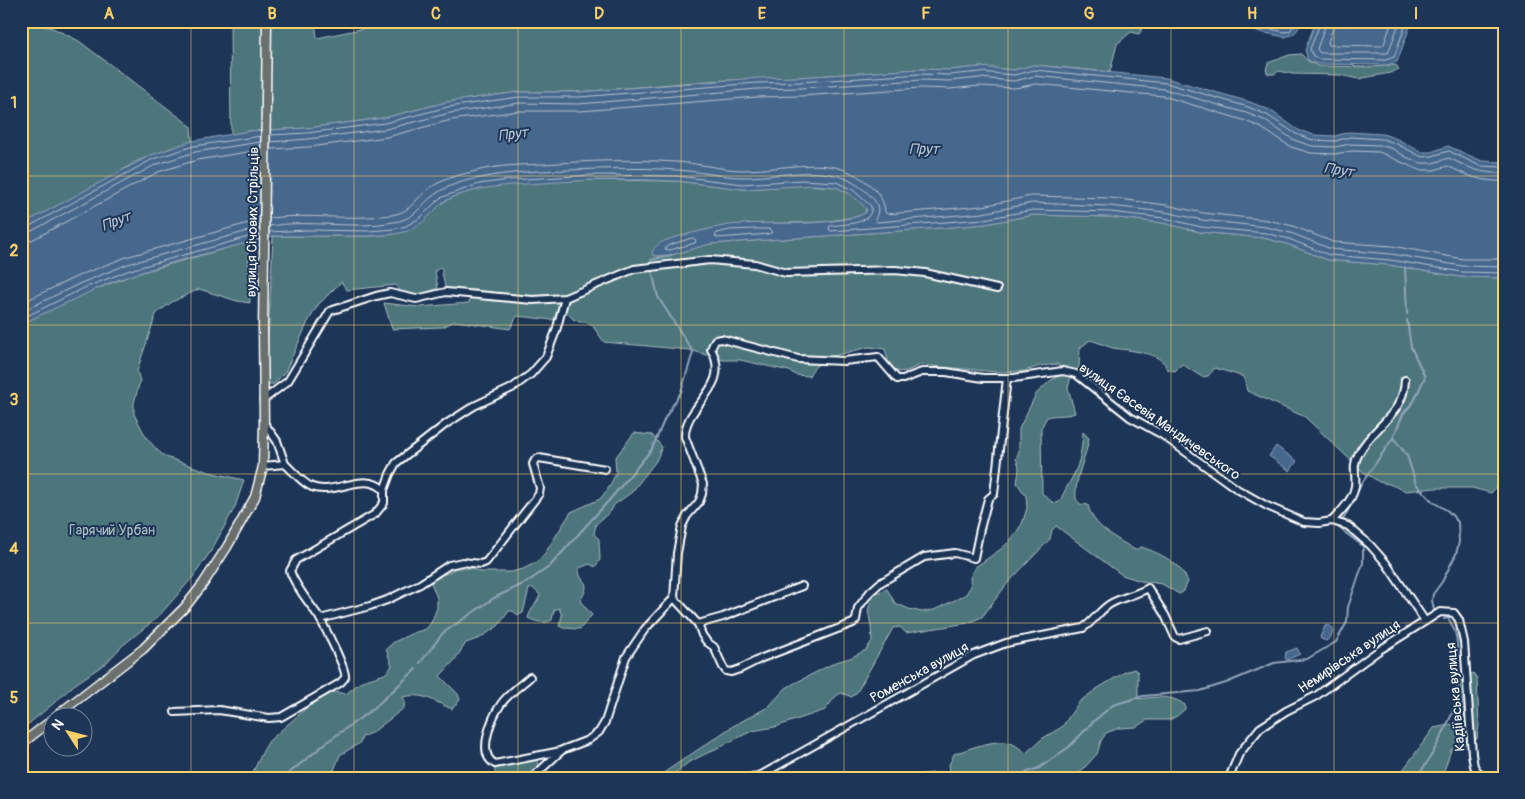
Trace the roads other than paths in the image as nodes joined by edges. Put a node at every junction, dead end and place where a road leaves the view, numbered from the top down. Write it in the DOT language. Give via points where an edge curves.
graph roads {
  1 [pos="267,21"];
  2 [pos="997,289"];
  3 [pos="565,298"];
  4 [pos="1007,378"];
  5 [pos="1405,380"];
  6 [pos="263,400"];
  7 [pos="264,423"];
  8 [pos="285,464"];
  9 [pos="263,466"];
  10 [pos="606,469"];
  11 [pos="384,490"];
  12 [pos="1334,521"];
  13 [pos="802,586"];
  14 [pos="674,598"];
  15 [pos="1454,613"];
  16 [pos="320,619"];
  17 [pos="1425,621"];
  18 [pos="698,624"];
  19 [pos="1208,631"];
  20 [pos="530,677"];
  21 [pos="69,706"];
  22 [pos="175,712"];
  23 [pos="42,728"];
  24 [pos="21,744"];
  25 [pos="562,750"];
  26 [pos="764,776"];
  27 [pos="532,778"];
  28 [pos="752,778"];
  29 [pos="1229,778"];
  30 [pos="1482,778"];
  1 -- 6 [label="main road, вулиця Січових Стрільців"];
  2 -- 3 [label="street" via="925,273 895,270 786,273 755,264 710,260 634,269"];
  3 -- 6 [label="street" via="533,300 446,292 416,299 390,293 357,302 330,312 288,381"];
  3 -- 11 [label="street" via="546,357 531,374 512,388 474,406 407,454 396,463"];
  4 -- 12 [label="street, вулиця Євсевія Мандичевського" via="1063,371 1076,374 1130,417 1161,434 1236,489 1304,522"];
  4 -- 14 [label="street, вулиця Євсевія Мандичевського" via="922,372 897,379 878,357 798,360 722,339 715,340 711,348 718,365 716,376 684,431 703,484 699,502 682,526"];
  4 -- 18 [label="street" via="994,494 988,499 974,558 955,554 924,557 870,592 858,608 853,624 731,672 726,670 714,647 702,636"];
  5 -- 12 [label="street" via="1405,394 1394,412 1358,454 1352,497"];
  6 -- 7 [label="main road, вулиця Січових Стрільців"];
  7 -- 8 [label="street" via="277,441"];
  7 -- 9 [label="main road, вулиця Січових Стрільців"];
  8 -- 9 [label="street"];
  8 -- 11 [label="street" via="314,488 326,489 366,481"];
  9 -- 21 [label="main road, вулиця Січових Стрільців" via="255,498 247,514 185,607 143,649"];
  10 -- 16 [label="street" via="535,460 539,494 486,562 449,565 387,600"];
  11 -- 16 [label="street" via="384,503 375,514 292,565 290,571 294,581"];
  12 -- 17 [label="street, вулиця Євсевія Мандичевського" via="1348,526 1370,545"];
  13 -- 18 [label="street"];
  14 -- 18 [label="street"];
  14 -- 25 [label="street" via="644,628 629,650 599,732"];
  15 -- 17 [label="street, Немирівська вулиця" via="1440,612"];
  15 -- 30 [label="street, Кадіївська вулиця" via="1464,642 1474,766"];
  16 -- 22 [label="street" via="345,671 345,677 335,687 281,717 219,710"];
  17 -- 29 [label="street, Немирівська вулиця" via="1316,696 1260,728 1238,754"];
  19 -- 26 [label="street, Роменська вулиця" via="1178,639 1175,637 1148,588 1111,603 1083,628 1006,643 974,655"];
  20 -- 25 [label="street" via="502,702 492,720 484,749 495,764"];
  23 -- 24 [label="main road"];
  25 -- 27 [label="street"];
  26 -- 28 [label="street, Роменська вулиця"];
}
